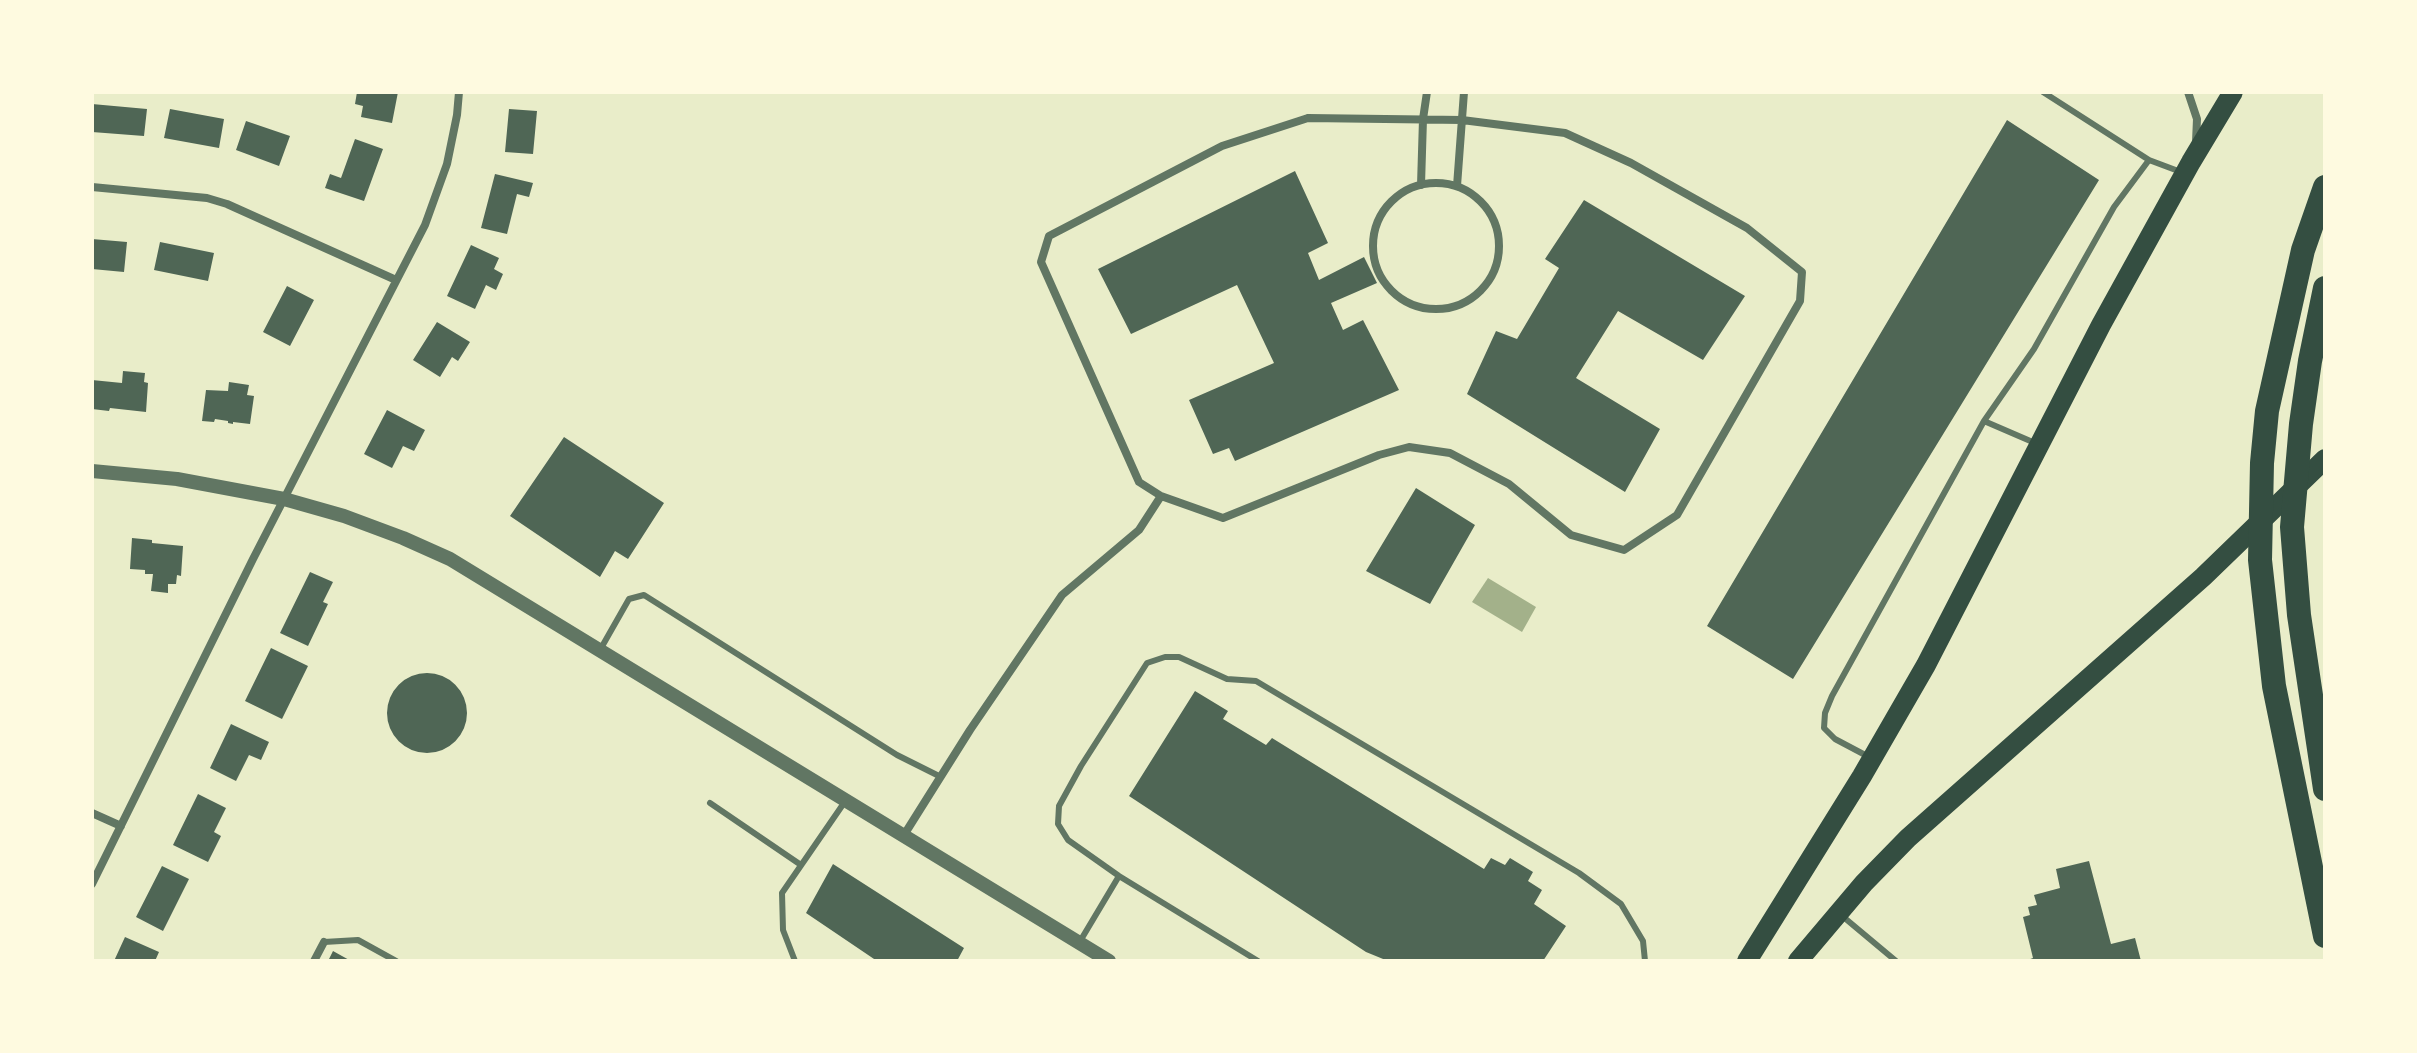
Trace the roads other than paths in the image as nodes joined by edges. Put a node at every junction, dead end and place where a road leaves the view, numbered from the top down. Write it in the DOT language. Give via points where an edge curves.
graph roads {
  1 [pos="459,92"];
  2 [pos="1427,92"];
  3 [pos="1464,92"];
  4 [pos="2043,92"];
  5 [pos="2188,92"];
  6 [pos="2233,92"];
  7 [pos="1423,119"];
  8 [pos="1462,120"];
  9 [pos="2149,160"];
  10 [pos="2187,168"];
  11 [pos="1421,185"];
  12 [pos="1457,186"];
  13 [pos="92,187"];
  14 [pos="2325,187"];
  15 [pos="396,280"];
  16 [pos="2325,288"];
  17 [pos="1984,421"];
  18 [pos="2039,445"];
  19 [pos="2325,459"];
  20 [pos="92,471"];
  21 [pos="1161,496"];
  22 [pos="284,499"];
  23 [pos="600,650"];
  24 [pos="1873,758"];
  25 [pos="941,777"];
  26 [pos="2325,789"];
  27 [pos="846,800"];
  28 [pos="710,803"];
  29 [pos="92,813"];
  30 [pos="121,826"];
  31 [pos="904,835"];
  32 [pos="801,865"];
  33 [pos="1119,876"];
  34 [pos="92,884"];
  35 [pos="1838,912"];
  36 [pos="2325,936"];
  37 [pos="324,942"];
  38 [pos="1079,943"];
  39 [pos="314,961"];
  40 [pos="396,961"];
  41 [pos="795,961"];
  42 [pos="1109,961"];
  43 [pos="1258,961"];
  44 [pos="1645,961"];
  45 [pos="1747,961"];
  46 [pos="1798,961"];
  47 [pos="1896,961"];
  1 -- 15 [label="street" via="438,191"];
  2 -- 7 [label="street"];
  3 -- 8 [label="street"];
  4 -- 9 [label="lane"];
  5 -- 10 [label="street" via="2197,140"];
  6 -- 10 [label="main road"];
  7 -- 8 [label="street"];
  7 -- 11 [label="street"];
  7 -- 21 [label="street" via="1308,118 1222,146 1049,236 1041,262 1055,298 1139,482"];
  8 -- 12 [label="street"];
  8 -- 21 [label="street" via="1565,133 1747,228 1802,272 1800,301 1677,515 1624,550 1571,535 1509,484 1450,453 1409,447 1223,518"];
  9 -- 10 [label="lane"];
  9 -- 17 [label="lane" via="2114,207 2034,349"];
  10 -- 18 [label="main road"];
  11 -- 12 [label="street"];
  11 -- 12 [label="street" via="1398,195 1384,210 1372,249 1376,269 1402,300 1441,310 1462,305 1481,292 1494,275 1500,254 1491,213 1477,196"];
  13 -- 15 [label="street" via="227,204"];
  14 -- 36 [label="highway" via="2303,250 2267,411 2260,560 2269,653"];
  15 -- 22 [label="street"];
  16 -- 26 [label="highway" via="2301,424 2292,527 2299,615"];
  17 -- 18 [label="lane"];
  17 -- 24 [label="lane" via="1825,713 1824,728 1835,739"];
  18 -- 24 [label="main road"];
  19 -- 35 [label="main road" via="2203,577 1908,838"];
  20 -- 22 [label="street" via="193,481"];
  21 -- 25 [label="street" via="1139,530 1062,595"];
  22 -- 23 [label="street" via="450,559"];
  22 -- 30 [label="street"];
  23 -- 25 [label="lane" via="629,599 644,595 897,755"];
  23 -- 27 [label="street"];
  24 -- 45 [label="main road"];
  25 -- 31 [label="street"];
  27 -- 31 [label="street"];
  27 -- 32 [label="lane"];
  28 -- 32 [label="lane"];
  29 -- 30 [label="street"];
  30 -- 34 [label="street"];
  31 -- 38 [label="street"];
  32 -- 41 [label="lane" via="782,893 783,930"];
  33 -- 38 [label="lane"];
  33 -- 43 [label="lane"];
  33 -- 44 [label="lane" via="1068,840 1058,824 1059,806 1147,663 1179,657 1227,679 1256,681 1579,873 1621,904 1643,941"];
  35 -- 46 [label="main road"];
  35 -- 47 [label="lane"];
  37 -- 39 [label="street"];
  37 -- 40 [label="lane" via="358,940"];
  38 -- 42 [label="street"];
}
